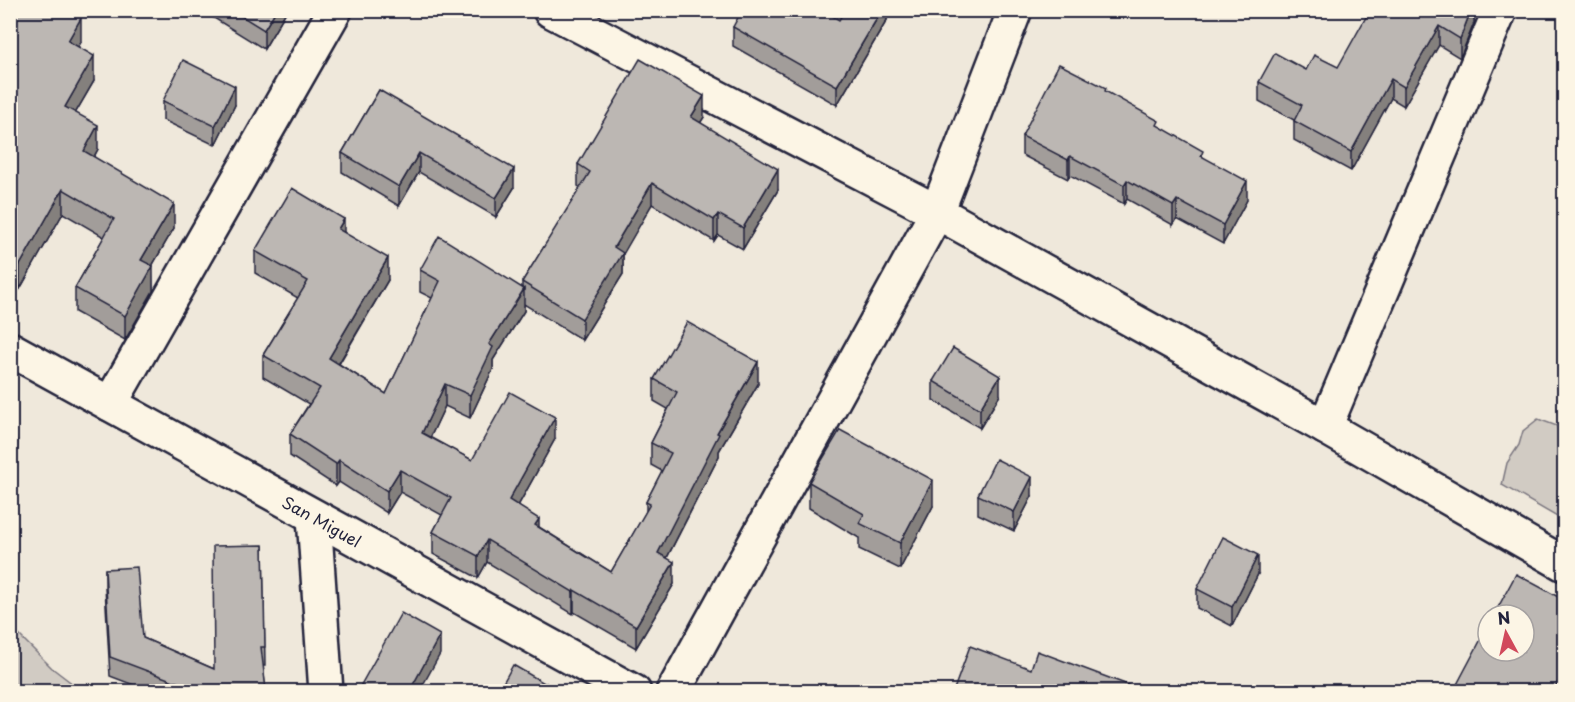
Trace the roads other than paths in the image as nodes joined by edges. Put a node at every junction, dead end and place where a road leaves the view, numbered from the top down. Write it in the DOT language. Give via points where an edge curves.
graph roads {
  1 [pos="335,10"];
  2 [pos="550,10"];
  3 [pos="1015,10"];
  4 [pos="1500,10"];
  5 [pos="937,212"];
  6 [pos="10,349"];
  7 [pos="111,404"];
  8 [pos="1324,427"];
  9 [pos="314,518"];
  10 [pos="1564,564"];
  11 [pos="326,692"];
  12 [pos="634,692"];
  13 [pos="673,692"];
  1 -- 7 [label="street"];
  2 -- 5 [label="street"];
  3 -- 5 [label="street"];
  4 -- 8 [label="street"];
  5 -- 8 [label="street"];
  5 -- 13 [label="street"];
  6 -- 7 [label="street, San Miguel"];
  7 -- 9 [label="street, San Miguel"];
  8 -- 10 [label="street"];
  9 -- 11 [label="street"];
  9 -- 12 [label="street, San Miguel"];
}
